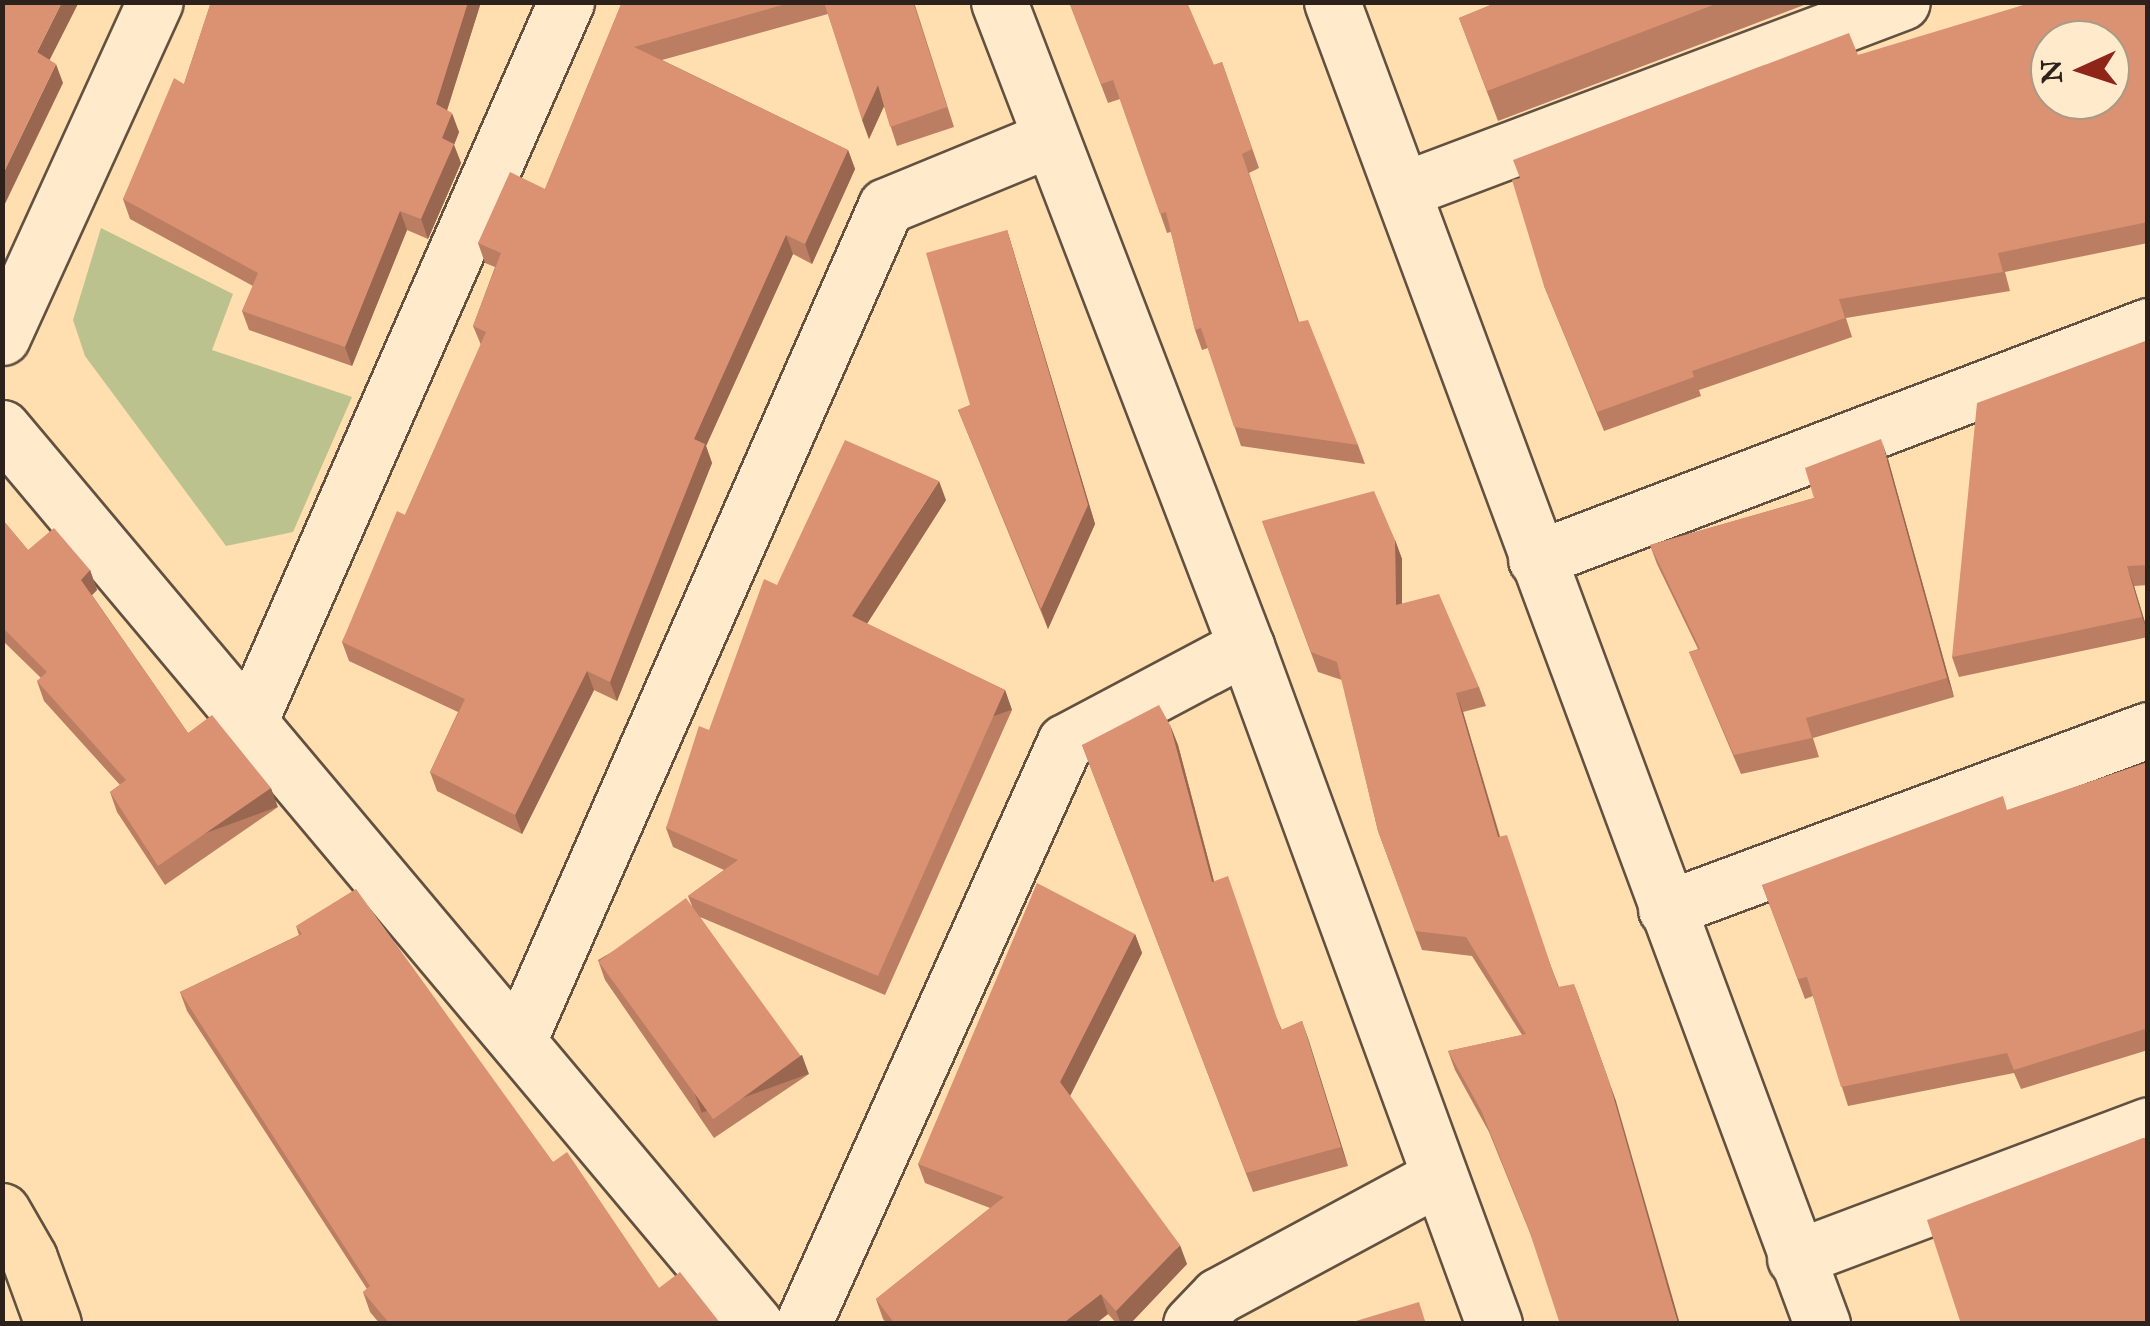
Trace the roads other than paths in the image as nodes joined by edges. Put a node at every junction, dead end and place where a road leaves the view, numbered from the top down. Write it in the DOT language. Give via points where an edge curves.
graph roads {
  1 [pos="154,2"];
  2 [pos="566,2"];
  3 [pos="999,2"];
  4 [pos="1332,2"];
  5 [pos="1902,2"];
  6 [pos="1049,140"];
  7 [pos="1402,190"];
  8 [pos="2148,326"];
  9 [pos="2,337"];
  10 [pos="2,428"];
  11 [pos="1536,558"];
  12 [pos="1246,646"];
  13 [pos="249,722"];
  14 [pos="2148,730"];
  15 [pos="1666,909"];
  16 [pos="518,1041"];
  17 [pos="2148,1125"];
  18 [pos="1439,1177"];
  19 [pos="2,1211"];
  20 [pos="1795,1258"];
  21 [pos="53,1324"];
  22 [pos="755,1324"];
  23 [pos="803,1324"];
  24 [pos="1191,1324"];
  25 [pos="1494,1324"];
  26 [pos="1822,1324"];
  1 -- 9 [label="street"];
  2 -- 13 [label="street"];
  3 -- 6 [label="street"];
  4 -- 7 [label="street"];
  5 -- 7 [label="street"];
  6 -- 12 [label="street"];
  6 -- 16 [label="street" via="886,206"];
  7 -- 11 [label="street"];
  8 -- 11 [label="street"];
  10 -- 13 [label="street"];
  11 -- 15 [label="street"];
  12 -- 18 [label="street"];
  12 -- 23 [label="street" via="1065,742"];
  13 -- 16 [label="street"];
  14 -- 15 [label="street"];
  15 -- 20 [label="street"];
  16 -- 22 [label="street"];
  17 -- 20 [label="street"];
  18 -- 24 [label="street" via="1218,1296"];
  18 -- 25 [label="street"];
  19 -- 21 [label="main road" via="29,1258"];
  20 -- 26 [label="street"];
}
